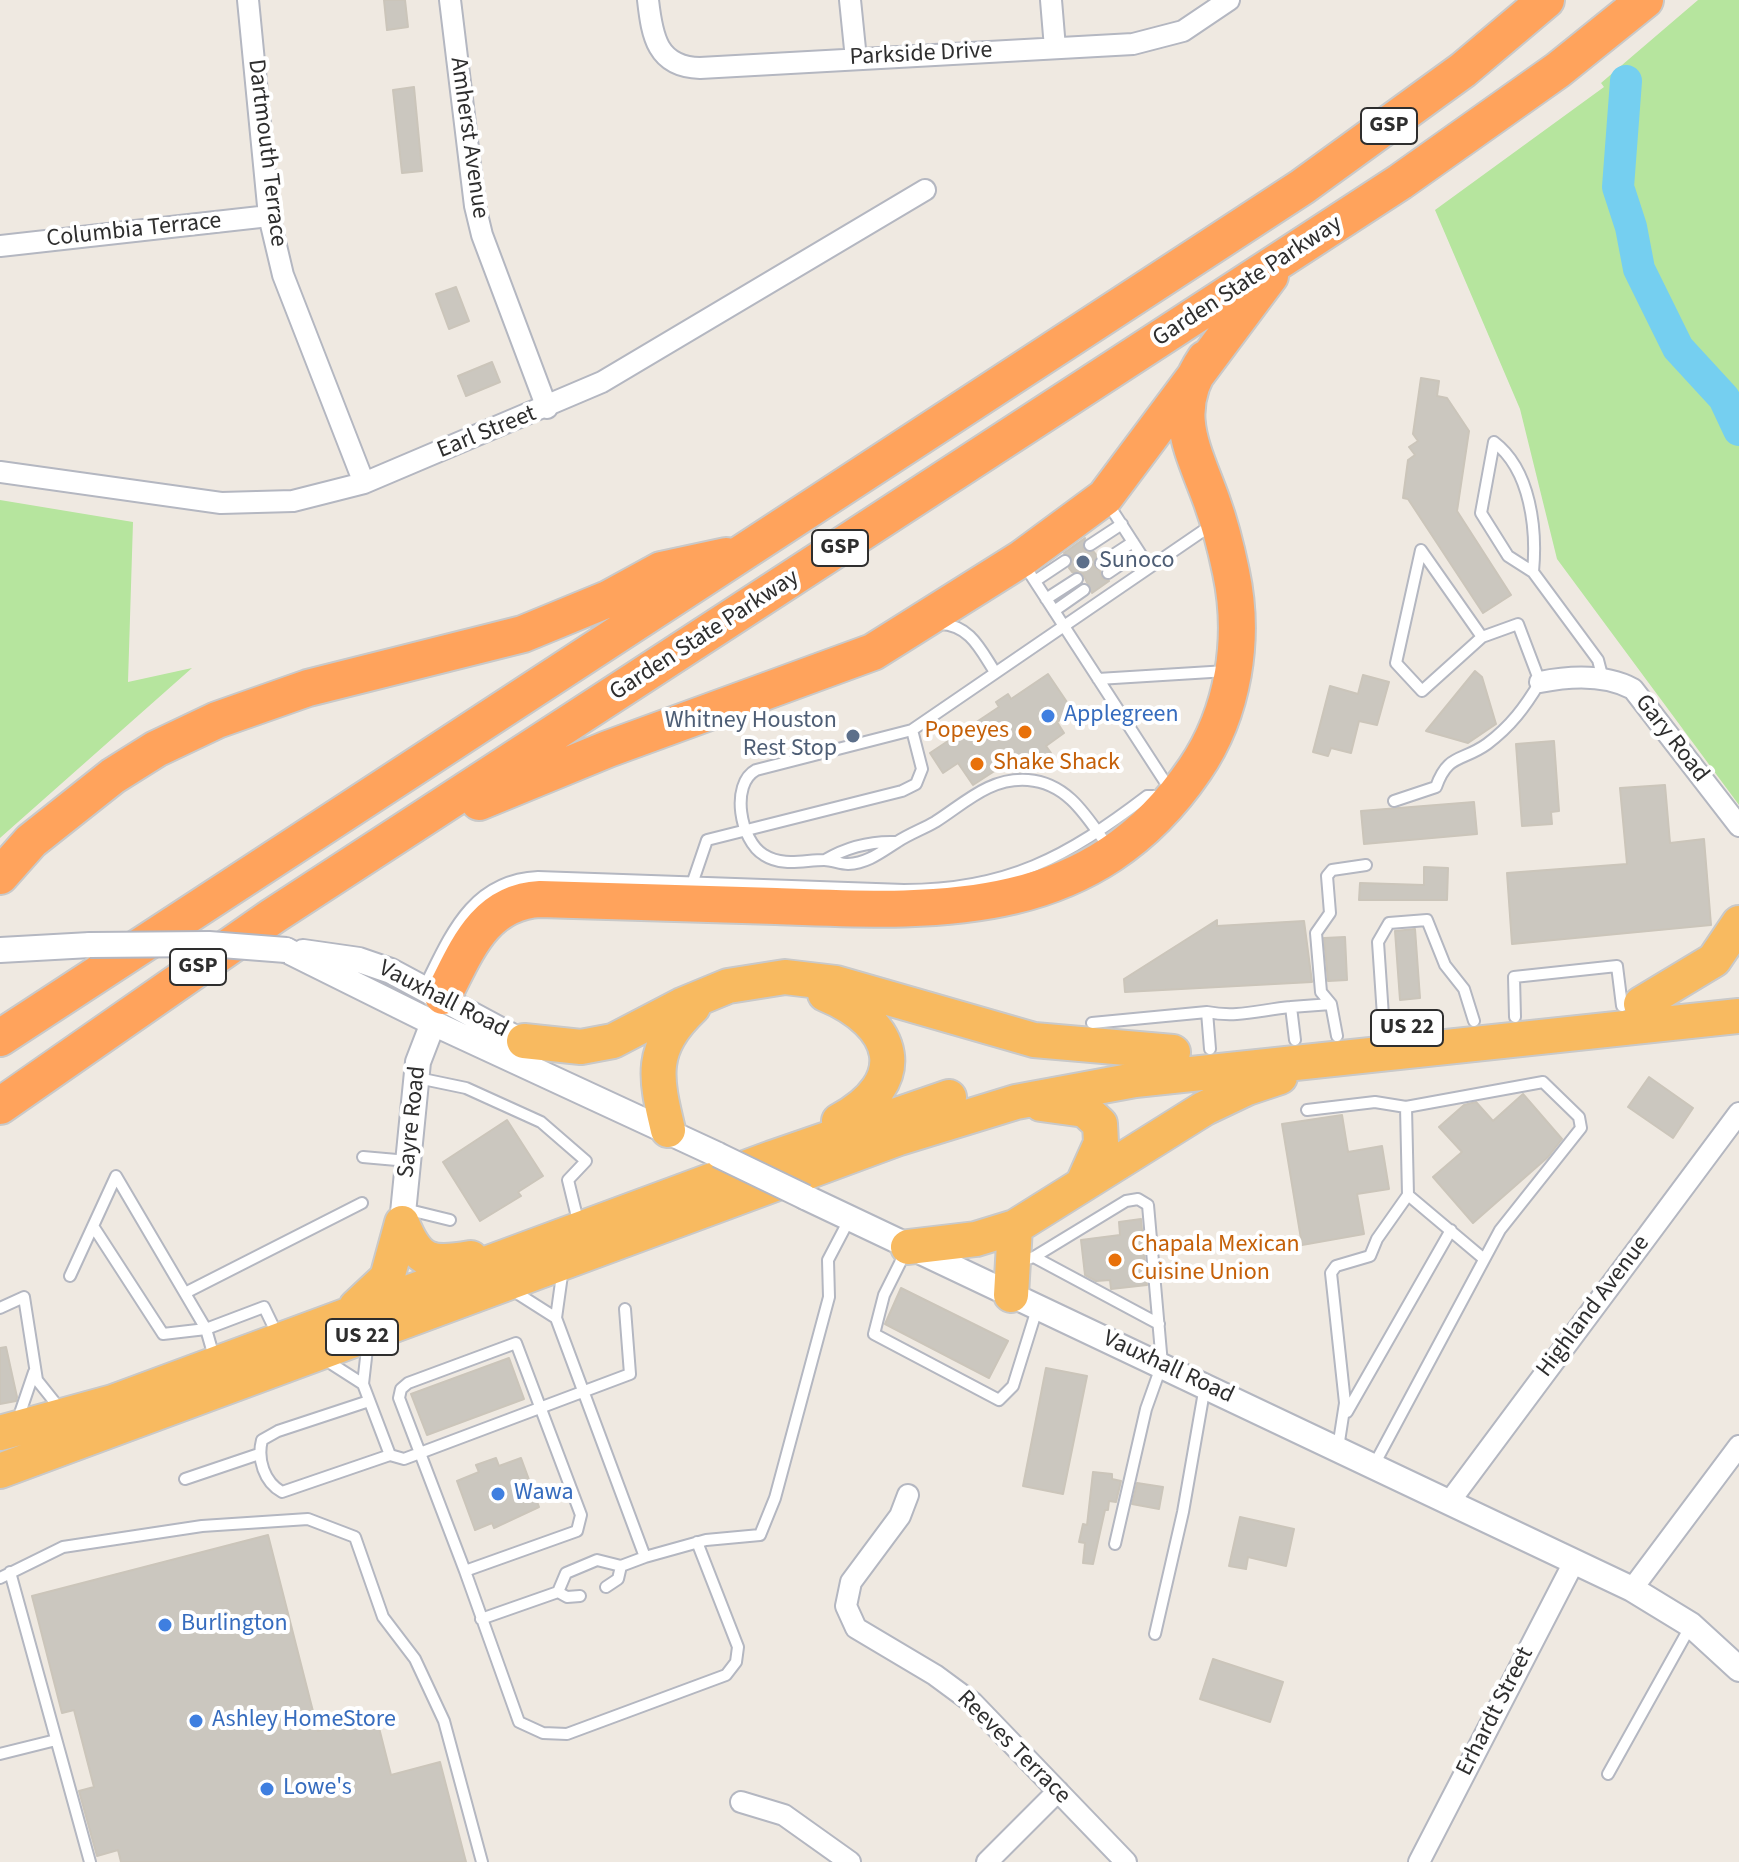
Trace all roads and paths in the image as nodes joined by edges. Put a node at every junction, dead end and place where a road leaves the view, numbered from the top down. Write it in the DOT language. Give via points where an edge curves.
graph roads {
  1 [pos="248,0"];
  2 [pos="450,0"];
  3 [pos="648,0"];
  4 [pos="850,0"];
  5 [pos="1051,0"];
  6 [pos="1229,0"];
  7 [pos="1645,0"];
  8 [pos="1541,4"];
  9 [pos="1055,48"];
  10 [pos="856,59"];
  11 [pos="925,190"];
  12 [pos="269,216"];
  13 [pos="0,246"];
  14 [pos="1280,262"];
  15 [pos="1205,359"];
  16 [pos="547,408"];
  17 [pos="0,472"];
  18 [pos="364,483"];
  19 [pos="1111,514"];
  20 [pos="1218,521"];
  21 [pos="1090,545"];
  22 [pos="1136,547"];
  23 [pos="747,551"];
  24 [pos="1065,561"];
  25 [pos="1101,563"];
  26 [pos="1149,567"];
  27 [pos="1030,568"];
  28 [pos="1533,572"];
  29 [pos="1108,573"];
  30 [pos="1077,579"];
  31 [pos="1084,590"];
  32 [pos="1046,599"];
  33 [pos="1054,611"];
  34 [pos="922,623"];
  35 [pos="1064,625"];
  36 [pos="1482,637"];
  37 [pos="1233,670"];
  38 [pos="995,672"];
  39 [pos="1098,679"];
  40 [pos="1603,679"];
  41 [pos="1540,682"];
  42 [pos="912,730"];
  43 [pos="1175,796"];
  44 [pos="1394,801"];
  45 [pos="1739,826"];
  46 [pos="747,829"];
  47 [pos="400,834"];
  48 [pos="1105,842"];
  49 [pos="1366,865"];
  50 [pos="0,876"];
  51 [pos="684,893"];
  52 [pos="1739,923"];
  53 [pos="0,950"];
  54 [pos="286,950"];
  55 [pos="771,978"];
  56 [pos="1739,993"];
  57 [pos="710,994"];
  58 [pos="433,1002"];
  59 [pos="1632,1005"];
  60 [pos="1291,1007"];
  61 [pos="1207,1012"];
  62 [pos="1739,1016"];
  63 [pos="1515,1017"];
  64 [pos="1474,1021"];
  65 [pos="1092,1023"];
  66 [pos="1384,1031"];
  67 [pos="1338,1032"];
  68 [pos="0,1038"];
  69 [pos="1295,1040"];
  70 [pos="524,1041"];
  71 [pos="1210,1049"];
  72 [pos="1173,1052"];
  73 [pos="416,1078"];
  74 [pos="583,1089"];
  75 [pos="1016,1102"];
  76 [pos="0,1106"];
  77 [pos="1406,1107"];
  78 [pos="1307,1110"];
  79 [pos="1739,1113"];
  80 [pos="668,1130"];
  81 [pos="363,1157"];
  82 [pos="772,1158"];
  83 [pos="408,1161"];
  84 [pos="1084,1181"];
  85 [pos="1408,1195"];
  86 [pos="362,1203"];
  87 [pos="403,1216"];
  88 [pos="850,1218"];
  89 [pos="450,1220"];
  90 [pos="93,1226"];
  91 [pos="1015,1227"];
  92 [pos="580,1229"];
  93 [pos="1451,1230"];
  94 [pos="908,1247"];
  95 [pos="523,1250"];
  96 [pos="1484,1259"];
  97 [pos="564,1262"];
  98 [pos="70,1276"];
  99 [pos="1024,1281"];
  100 [pos="504,1285"];
  101 [pos="185,1293"];
  102 [pos="0,1308"];
  103 [pos="625,1309"];
  104 [pos="556,1318"];
  105 [pos="358,1324"];
  106 [pos="1159,1324"];
  107 [pos="206,1329"];
  108 [pos="280,1339"];
  109 [pos="316,1354"];
  110 [pos="215,1363"];
  111 [pos="1162,1364"];
  112 [pos="35,1370"];
  113 [pos="363,1384"];
  114 [pos="1205,1384"];
  115 [pos="583,1390"];
  116 [pos="369,1401"];
  117 [pos="542,1410"];
  118 [pos="1346,1415"];
  119 [pos="69,1416"];
  120 [pos="5,1432"];
  121 [pos="1739,1446"];
  122 [pos="1338,1448"];
  123 [pos="421,1453"];
  124 [pos="259,1454"];
  125 [pos="390,1455"];
  126 [pos="1374,1465"];
  127 [pos="0,1471"];
  128 [pos="185,1479"];
  129 [pos="908,1495"];
  130 [pos="1450,1501"];
  131 [pos="697,1542"];
  132 [pos="1115,1544"];
  133 [pos="645,1557"];
  134 [pos="1574,1562"];
  135 [pos="621,1566"];
  136 [pos="465,1571"];
  137 [pos="5,1575"];
  138 [pos="606,1587"];
  139 [pos="1632,1589"];
  140 [pos="558,1592"];
  141 [pos="580,1596"];
  142 [pos="481,1619"];
  143 [pos="1691,1625"];
  144 [pos="1155,1634"];
  145 [pos="1739,1669"];
  146 [pos="56,1740"];
  147 [pos="0,1754"];
  148 [pos="1608,1774"];
  149 [pos="1058,1791"];
  150 [pos="741,1802"];
  151 [pos="90,1862"];
  152 [pos="482,1862"];
  153 [pos="850,1862"];
  154 [pos="987,1862"];
  155 [pos="1126,1862"];
  156 [pos="1419,1862"];
  1 -- 12 [label="street, Dartmouth Terrace"];
  2 -- 16 [label="street, Amherst Avenue" via="475,206"];
  3 -- 10 [label="street, Parkside Drive" via="661,54 687,68"];
  4 -- 10 [label="street"];
  5 -- 9 [label="street"];
  6 -- 9 [label="street, Parkside Drive" via="1183,31 1161,39"];
  7 -- 14 [label="highway, Garden State Parkway / GSP" via="1451,148"];
  8 -- 23 [label="highway, Garden State Parkway / GSP" via="1463,70 1302,187"];
  9 -- 10 [label="street, Parkside Drive"];
  11 -- 16 [label="street, Earl Street" via="643,360"];
  12 -- 13 [label="street, Columbia Terrace"];
  12 -- 18 [label="street, Dartmouth Terrace" via="283,275"];
  14 -- 15 [label="highway"];
  14 -- 47 [label="highway, Garden State Parkway / GSP"];
  15 -- 19 [label="highway"];
  15 -- 20 [label="highway" via="1187,396 1186,423"];
  16 -- 18 [label="street, Earl Street"];
  17 -- 18 [label="street, Earl Street" via="221,503 293,501"];
  19 -- 21 [label="lane"];
  19 -- 22 [label="lane"];
  19 -- 27 [label="highway"];
  20 -- 26 [label="lane"];
  20 -- 37 [label="highway" via="1235,598"];
  22 -- 25 [label="lane"];
  22 -- 26 [label="lane"];
  22 -- 29 [label="lane"];
  23 -- 50 [label="highway" via="661,570 608,599 523,634 308,688 217,720 156,749 94,790 21,850"];
  23 -- 68 [label="highway, Garden State Parkway / GSP"];
  24 -- 27 [label="lane"];
  26 -- 35 [label="lane"];
  27 -- 32 [label="lane"];
  27 -- 34 [label="highway"];
  28 -- 28 [label="lane" via="1508,556 1481,513 1494,442 1508,453 1530,506 1536,542"];
  28 -- 40 [label="lane" via="1598,660"];
  30 -- 32 [label="lane"];
  31 -- 33 [label="lane"];
  32 -- 33 [label="lane"];
  33 -- 35 [label="lane"];
  34 -- 38 [label="lane" via="960,626"];
  34 -- 47 [label="highway" via="873,652 608,749"];
  35 -- 38 [label="lane"];
  35 -- 39 [label="lane"];
  36 -- 36 [label="lane" via="1422,691 1396,663 1421,550"];
  36 -- 41 [label="lane" via="1518,624"];
  37 -- 39 [label="lane"];
  37 -- 43 [label="highway" via="1217,728"];
  38 -- 42 [label="lane"];
  39 -- 43 [label="lane"];
  40 -- 41 [label="street, Gary Road"];
  40 -- 45 [label="street, Gary Road" via="1639,695"];
  41 -- 44 [label="lane" via="1518,717 1484,747 1451,761 1436,787"];
  42 -- 46 [label="lane" via="750,773 740,792"];
  42 -- 46 [label="lane" via="922,769 911,787"];
  43 -- 48 [label="highway"];
  46 -- 48 [label="lane" via="768,857 847,864 879,856 990,785 1014,779 1044,782 1063,791"];
  46 -- 51 [label="lane" via="707,840"];
  47 -- 76 [label="highway, Garden State Parkway / GSP" via="187,974"];
  48 -- 51 [label="highway" via="1039,888 962,907 901,910"];
  49 -- 67 [label="lane" via="1332,870 1327,876 1330,913 1316,933 1321,992"];
  51 -- 58 [label="highway" via="510,904 481,927"];
  52 -- 59 [label="highway" via="1714,960"];
  53 -- 54 [label="street, Vauxhall Road, bridge" via="209,944"];
  54 -- 58 [label="street, Vauxhall Road" via="358,987"];
  54 -- 58 [label="street, Vauxhall Road" via="370,963"];
  55 -- 57 [label="highway"];
  55 -- 72 [label="highway" via="836,983 1048,1043"];
  55 -- 82 [label="highway" via="820,992 855,1010 879,1035 887,1070 876,1095 861,1108"];
  56 -- 59 [label="highway, US 22"];
  57 -- 70 [label="highway" via="613,1041 581,1047"];
  57 -- 80 [label="highway" via="675,1027 659,1057 658,1086"];
  58 -- 70 [label="street, Vauxhall Road"];
  58 -- 73 [label="street, Sayre Road"];
  58 -- 74 [label="street, Vauxhall Road"];
  59 -- 63 [label="highway, US 22"];
  59 -- 63 [label="lane" via="1617,966 1514,977"];
  60 -- 61 [label="lane" via="1251,1010 1237,1017"];
  60 -- 67 [label="lane"];
  60 -- 69 [label="lane"];
  61 -- 65 [label="lane"];
  61 -- 71 [label="lane"];
  62 -- 67 [label="highway, US 22"];
  63 -- 64 [label="highway, US 22"];
  64 -- 66 [label="highway, US 22"];
  64 -- 66 [label="lane" via="1464,989 1445,965 1427,920 1389,923 1378,942"];
  66 -- 67 [label="highway, US 22"];
  67 -- 69 [label="highway, US 22"];
  67 -- 75 [label="highway, US 22"];
  67 -- 84 [label="highway"];
  69 -- 71 [label="highway, US 22"];
  70 -- 74 [label="street, Vauxhall Road"];
  71 -- 72 [label="highway, US 22"];
  72 -- 82 [label="highway, US 22" via="990,1086"];
  73 -- 83 [label="street, Sayre Road"];
  73 -- 92 [label="lane" via="466,1088 541,1122 586,1161 568,1180"];
  74 -- 80 [label="street, Vauxhall Road"];
  75 -- 84 [label="highway" via="1078,1108 1097,1119 1103,1136"];
  75 -- 97 [label="highway, US 22" via="932,1126"];
  77 -- 78 [label="lane" via="1375,1102"];
  77 -- 85 [label="lane"];
  77 -- 96 [label="lane" via="1543,1082 1579,1117 1577,1137 1500,1230"];
  79 -- 130 [label="street, Highland Avenue"];
  80 -- 88 [label="street, Vauxhall Road, bridge"];
  81 -- 83 [label="lane"];
  82 -- 92 [label="highway, US 22"];
  83 -- 87 [label="street, Sayre Road"];
  84 -- 91 [label="highway"];
  85 -- 93 [label="lane"];
  85 -- 118 [label="lane" via="1370,1256 1336,1266 1331,1273"];
  86 -- 101 [label="lane"];
  87 -- 89 [label="lane"];
  87 -- 95 [label="highway" via="415,1249 434,1261"];
  87 -- 105 [label="highway" via="387,1278"];
  88 -- 94 [label="street, Vauxhall Road"];
  88 -- 131 [label="lane" via="828,1260 829,1297 775,1498 760,1535"];
  90 -- 98 [label="lane"];
  90 -- 101 [label="lane" via="116,1176"];
  90 -- 107 [label="lane" via="163,1334"];
  91 -- 94 [label="highway" via="976,1239"];
  91 -- 99 [label="highway"];
  92 -- 95 [label="highway, US 22"];
  93 -- 96 [label="lane"];
  93 -- 118 [label="lane"];
  94 -- 99 [label="street, Vauxhall Road"];
  94 -- 99 [label="lane" via="884,1295 874,1334 999,1400 1013,1386"];
  95 -- 105 [label="highway, US 22"];
  96 -- 126 [label="lane"];
  97 -- 100 [label="highway, US 22"];
  97 -- 104 [label="lane"];
  99 -- 106 [label="lane"];
  99 -- 106 [label="lane" via="1126,1201 1138,1199 1148,1205"];
  99 -- 111 [label="street, Vauxhall Road"];
  100 -- 104 [label="lane"];
  100 -- 105 [label="highway, US 22"];
  101 -- 107 [label="lane"];
  102 -- 112 [label="lane" via="24,1297"];
  103 -- 115 [label="lane" via="630,1374"];
  104 -- 115 [label="lane"];
  105 -- 108 [label="highway, US 22"];
  105 -- 109 [label="highway, US 22"];
  105 -- 113 [label="lane"];
  106 -- 111 [label="lane"];
  107 -- 108 [label="lane" via="264,1307"];
  107 -- 110 [label="lane"];
  108 -- 110 [label="highway, US 22"];
  109 -- 113 [label="lane"];
  109 -- 127 [label="highway, US 22"];
  110 -- 119 [label="highway, US 22"];
  111 -- 114 [label="street, Vauxhall Road"];
  111 -- 132 [label="lane" via="1146,1409"];
  112 -- 119 [label="lane" via="49,1398"];
  112 -- 120 [label="lane" via="19,1420"];
  113 -- 116 [label="lane"];
  114 -- 122 [label="street, Vauxhall Road"];
  114 -- 144 [label="lane"];
  115 -- 117 [label="lane"];
  115 -- 133 [label="lane"];
  116 -- 124 [label="lane" via="278,1431 262,1440"];
  116 -- 125 [label="lane"];
  117 -- 123 [label="lane"];
  117 -- 123 [label="lane" via="516,1343 401,1389 399,1398"];
  117 -- 136 [label="lane" via="581,1515 577,1531"];
  118 -- 122 [label="lane"];
  119 -- 120 [label="highway, US 22"];
  121 -- 139 [label="street"];
  122 -- 126 [label="street, Vauxhall Road"];
  123 -- 125 [label="lane" via="404,1459"];
  123 -- 136 [label="lane"];
  124 -- 125 [label="lane" via="273,1487 282,1492"];
  124 -- 128 [label="lane"];
  126 -- 130 [label="street, Vauxhall Road"];
  129 -- 149 [label="street, Reeves Terrace" via="900,1516 851,1582 849,1617 864,1634 973,1703"];
  130 -- 134 [label="street, Vauxhall Road"];
  131 -- 133 [label="lane"];
  131 -- 142 [label="lane" via="738,1647 736,1662 726,1675 567,1734 543,1733 519,1722"];
  133 -- 135 [label="lane"];
  134 -- 139 [label="street, Vauxhall Road"];
  134 -- 156 [label="street, Erhardt Street"];
  135 -- 138 [label="lane" via="618,1579"];
  135 -- 140 [label="lane" via="597,1560 566,1573"];
  136 -- 142 [label="lane"];
  137 -- 146 [label="lane"];
  137 -- 152 [label="lane" via="63,1547 202,1526 308,1519 355,1537 383,1617 415,1659 444,1721"];
  139 -- 143 [label="street, Vauxhall Road"];
  140 -- 141 [label="lane"];
  140 -- 142 [label="lane"];
  143 -- 145 [label="street, Vauxhall Road"];
  143 -- 148 [label="lane"];
  146 -- 147 [label="lane"];
  146 -- 151 [label="lane"];
  149 -- 154 [label="street"];
  149 -- 155 [label="street, Reeves Terrace"];
  150 -- 153 [label="street" via="784,1815"];
}
